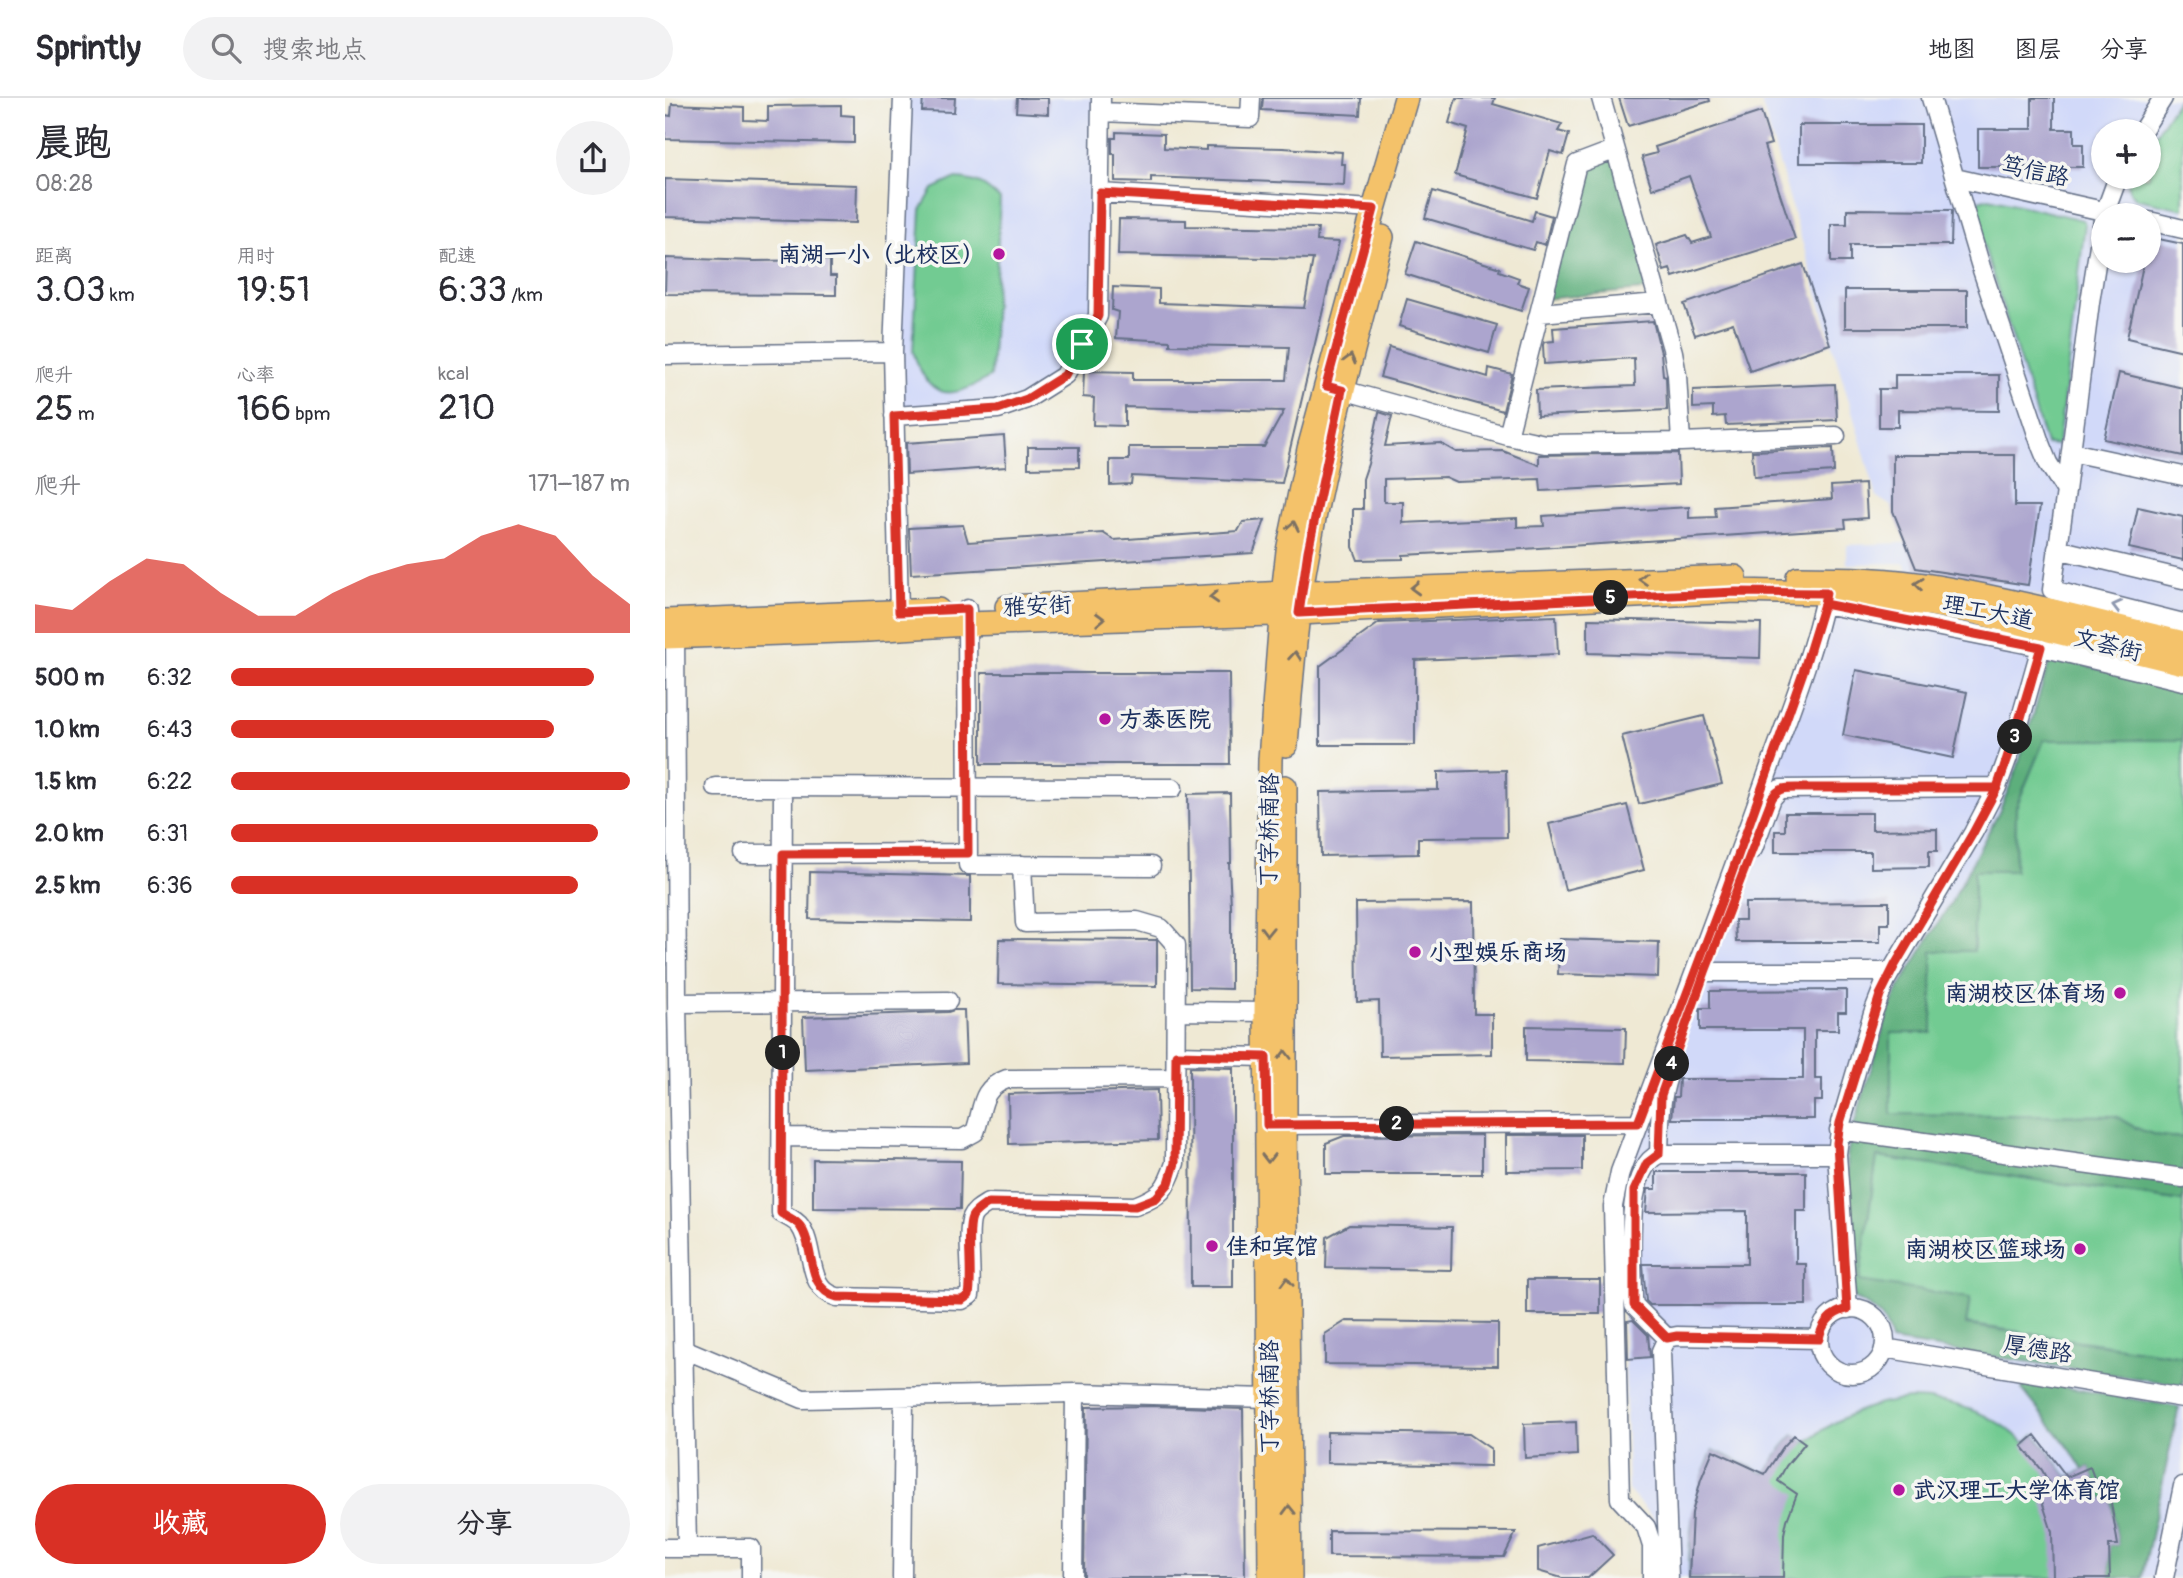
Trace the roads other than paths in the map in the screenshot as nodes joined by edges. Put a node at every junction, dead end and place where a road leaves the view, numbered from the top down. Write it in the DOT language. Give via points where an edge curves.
graph roads {
  1 [pos="903,98"];
  2 [pos="1251,98"];
  3 [pos="1406,98"];
  4 [pos="1422,98"];
  5 [pos="1601,98"];
  6 [pos="1931,98"];
  7 [pos="2163,98"];
  8 [pos="1101,105"];
  9 [pos="2150,119"];
  10 [pos="1614,150"];
  11 [pos="1955,178"];
  12 [pos="1100,193"];
  13 [pos="1374,209"];
  14 [pos="2091,212"];
  15 [pos="2161,224"];
  16 [pos="2183,229"];
  17 [pos="2096,273"];
  18 [pos="1658,303"];
  19 [pos="1540,313"];
  20 [pos="893,352"];
  21 [pos="665,355"];
  22 [pos="1334,388"];
  23 [pos="894,416"];
  24 [pos="1508,436"];
  25 [pos="1836,436"];
  26 [pos="1681,442"];
  27 [pos="2071,452"];
  28 [pos="2183,476"];
  29 [pos="2066,491"];
  30 [pos="2057,549"];
  31 [pos="2183,579"];
  32 [pos="1825,599"];
  33 [pos="1291,603"];
  34 [pos="899,612"];
  35 [pos="967,617"];
  36 [pos="2183,623"];
  37 [pos="670,629"];
  38 [pos="2183,643"];
  39 [pos="2041,647"];
  40 [pos="2183,663"];
  41 [pos="2183,681"];
  42 [pos="715,788"];
  43 [pos="783,788"];
  44 [pos="968,788"];
  45 [pos="1997,788"];
  46 [pos="1173,789"];
  47 [pos="968,853"];
  48 [pos="744,854"];
  49 [pos="783,854"];
  50 [pos="671,861"];
  51 [pos="1023,865"];
  52 [pos="1151,866"];
  53 [pos="1705,972"];
  54 [pos="1891,972"];
  55 [pos="783,1002"];
  56 [pos="948,1002"];
  57 [pos="677,1003"];
  58 [pos="1176,1011"];
  59 [pos="1266,1012"];
  60 [pos="1176,1055"];
  61 [pos="1266,1057"];
  62 [pos="1175,1078"];
  63 [pos="1638,1123"];
  64 [pos="1276,1125"];
  65 [pos="1839,1130"];
  66 [pos="783,1137"];
  67 [pos="1659,1154"];
  68 [pos="1837,1154"];
  69 [pos="2183,1178"];
  70 [pos="674,1246"];
  71 [pos="1847,1309"];
  72 [pos="1667,1338"];
  73 [pos="1819,1339"];
  74 [pos="1884,1348"];
  75 [pos="684,1349"];
  76 [pos="1075,1393"];
  77 [pos="904,1397"];
  78 [pos="1269,1398"];
  79 [pos="2183,1398"];
  80 [pos="2183,1486"];
  81 [pos="665,1548"];
  82 [pos="687,1548"];
  83 [pos="751,1578"];
  84 [pos="902,1578"];
  85 [pos="1073,1578"];
  86 [pos="1270,1578"];
  87 [pos="1290,1578"];
  88 [pos="1652,1578"];
  89 [pos="1669,1578"];
  90 [pos="2164,1578"];
  1 -- 20 [label="street"];
  2 -- 8 [label="street" via="1250,118"];
  3 -- 13 [label="main road, 丁字桥南路"];
  22 -- 4 [label="main road, 丁字桥南路, one-way"];
  5 -- 10 [label="street"];
  6 -- 11 [label="street"];
  7 -- 9 [label="street"];
  8 -- 12 [label="street"];
  10 -- 18 [label="street"];
  10 -- 19 [label="street" via="1577,164"];
  11 -- 14 [label="street, 笃信路"];
  11 -- 29 [label="street" via="2041,446"];
  12 -- 13 [label="street"];
  12 -- 23 [label="street" via="1098,316 1065,375 1027,399 998,409"];
  13 -- 22 [label="main road, 丁字桥南路"];
  15 -- 16 [label="street"];
  17 -- 27 [label="street"];
  18 -- 19 [label="street"];
  18 -- 26 [label="street" via="1675,362"];
  19 -- 24 [label="street"];
  20 -- 21 [label="street"];
  20 -- 23 [label="street"];
  22 -- 24 [label="street"];
  33 -- 22 [label="main road, 丁字桥南路, one-way" via="1300,491"];
  23 -- 34 [label="street"];
  24 -- 26 [label="street" via="1564,445"];
  25 -- 26 [label="street"];
  27 -- 28 [label="street"];
  27 -- 29 [label="street"];
  29 -- 30 [label="street"];
  30 -- 31 [label="street"];
  36 -- 30 [label="street, 理工大道, one-way" via="2052,590"];
  32 -- 33 [label="main road, 文荟街" via="1736,592"];
  32 -- 39 [label="street, 理工大道"];
  32 -- 40 [label="main road, 文荟街" via="1905,600 1979,613"];
  32 -- 63 [label="street" via="1724,895"];
  33 -- 35 [label="main road, 雅安街"];
  38 -- 33 [label="main road, 文荟街, one-way" via="1947,589 1860,578 1699,577"];
  33 -- 59 [label="main road, 丁字桥南路, one-way" via="1270,760"];
  64 -- 33 [label="main road, 丁字桥南路, one-way"];
  34 -- 35 [label="main road, 雅安街"];
  34 -- 37 [label="main road, 雅安街"];
  35 -- 37 [label="main road, 雅安街" via="868,630"];
  35 -- 44 [label="street"];
  37 -- 50 [label="street"];
  39 -- 41 [label="street, 理工大道"];
  39 -- 45 [label="street"];
  42 -- 43 [label="street"];
  43 -- 44 [label="street"];
  43 -- 49 [label="street"];
  44 -- 46 [label="street"];
  44 -- 47 [label="street"];
  45 -- 53 [label="street" via="1780,789 1772,798"];
  45 -- 54 [label="street"];
  47 -- 49 [label="street"];
  47 -- 51 [label="street" via="968,865"];
  48 -- 49 [label="street"];
  49 -- 55 [label="street"];
  50 -- 57 [label="street"];
  51 -- 52 [label="street"];
  51 -- 58 [label="street" via="1025,923 1137,921 1170,936 1176,946"];
  53 -- 54 [label="street"];
  53 -- 67 [label="street" via="1661,1095"];
  54 -- 65 [label="street" via="1873,1013"];
  55 -- 56 [label="street"];
  55 -- 57 [label="street"];
  55 -- 66 [label="street"];
  57 -- 70 [label="street"];
  58 -- 59 [label="street"];
  58 -- 60 [label="street"];
  59 -- 61 [label="main road, 丁字桥南路"];
  60 -- 61 [label="street"];
  60 -- 62 [label="street"];
  61 -- 64 [label="main road, 丁字桥南路"];
  62 -- 66 [label="street" via="1007,1079 986,1092 975,1132 962,1139"];
  62 -- 66 [label="street" via="1175,1163 1169,1183 1156,1198 1135,1206 988,1203 973,1215 970,1225 971,1283 969,1295 962,1300 837,1297 821,1288 799,1224 781,1213"];
  63 -- 64 [label="street"];
  63 -- 88 [label="street" via="1613,1206 1620,1499 1646,1527 1652,1546"];
  64 -- 78 [label="main road, 丁字桥南路, one-way"];
  87 -- 64 [label="main road, 丁字桥南路, one-way"];
  65 -- 68 [label="street"];
  65 -- 69 [label="street"];
  67 -- 68 [label="street"];
  67 -- 72 [label="street" via="1647,1163 1634,1191 1633,1298 1634,1305"];
  68 -- 71 [label="street"];
  70 -- 75 [label="street"];
  71 -- 73 [label="street" via="1828,1319"];
  71 -- 74 [label="street" via="1876,1319 1884,1332"];
  72 -- 73 [label="street"];
  72 -- 89 [label="street" via="1661,1351"];
  73 -- 74 [label="street" via="1826,1362 1847,1374 1871,1368"];
  74 -- 79 [label="street, 厚德路"];
  75 -- 77 [label="street" via="803,1399"];
  75 -- 82 [label="street"];
  76 -- 77 [label="street"];
  76 -- 78 [label="street"];
  76 -- 85 [label="street"];
  77 -- 84 [label="street"];
  78 -- 86 [label="main road, 丁字桥南路"];
  80 -- 90 [label="street"];
  81 -- 82 [label="street"];
  82 -- 83 [label="street" via="751,1548"];
}
